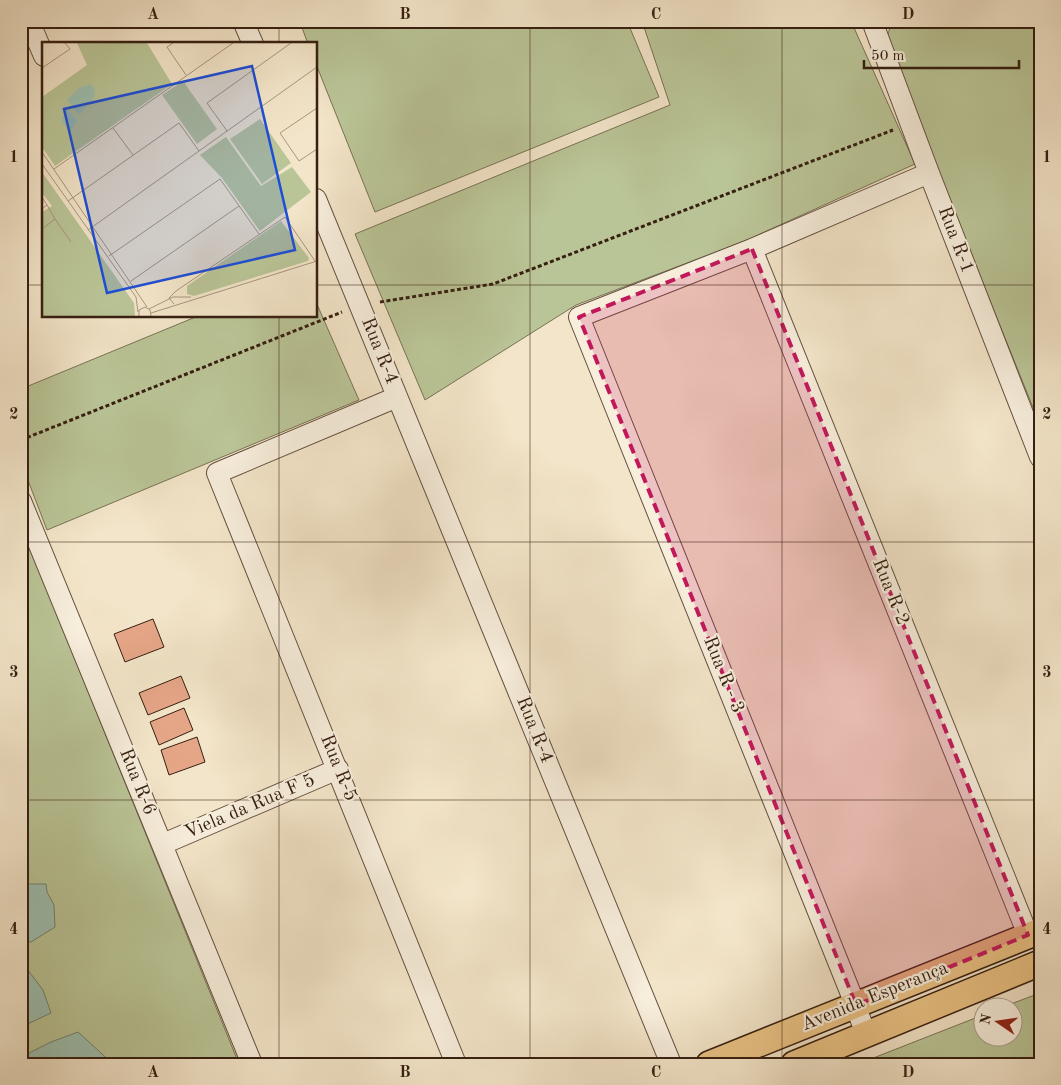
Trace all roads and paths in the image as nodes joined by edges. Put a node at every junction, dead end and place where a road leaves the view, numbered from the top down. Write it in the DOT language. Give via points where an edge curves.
graph roads {
  1 [pos="29,21"];
  2 [pos="243,21"];
  3 [pos="872,21"];
  4 [pos="252,42"];
  5 [pos="42,51"];
  6 [pos="910,124"];
  7 [pos="929,173"];
  8 [pos="318,209"];
  9 [pos="321,224"];
  10 [pos="752,249"];
  11 [pos="360,305"];
  12 [pos="397,397"];
  13 [pos="21,440"];
  14 [pos="1040,457"];
  15 [pos="217,473"];
  16 [pos="21,501"];
  17 [pos="338,769"];
  18 [pos="163,844"];
  19 [pos="1034,933"];
  20 [pos="1040,964"];
  21 [pos="856,1005"];
  22 [pos="866,1034"];
  23 [pos="252,1064"];
  24 [pos="456,1064"];
  25 [pos="671,1064"];
  26 [pos="710,1064"];
  27 [pos="794,1064"];
  1 -- 5 [label="street"];
  2 -- 4 [label="street"];
  3 -- 6 [label="street, Rua R-1"];
  6 -- 7 [label="street, Rua R-1"];
  6 -- 11 [label="path" via="493,284"];
  7 -- 10 [label="street"];
  7 -- 14 [label="street, Rua R-1"];
  8 -- 9 [label="street, Rua R-4"];
  9 -- 11 [label="street, Rua R-4"];
  10 -- 19 [label="street, Rua R-2"];
  10 -- 21 [label="street, Rua R - 3" via="579,317"];
  11 -- 12 [label="street, Rua R-4"];
  11 -- 13 [label="path"];
  12 -- 15 [label="street, Rua R-4"];
  12 -- 25 [label="street, Rua R-4"];
  15 -- 17 [label="street, Rua R-5"];
  16 -- 18 [label="street, Rua R-6"];
  17 -- 18 [label="street, Viela da Rua F 5"];
  17 -- 24 [label="street, Rua R-5"];
  18 -- 23 [label="street, Rua R-6"];
  19 -- 21 [label="main road, Avenida Esperança"];
  20 -- 22 [label="main road, Avenida Esperança"];
  21 -- 22 [label="street, Rua R - 3"];
  21 -- 26 [label="main road, Avenida Esperança"];
  22 -- 27 [label="main road, Avenida Esperança"];
}
